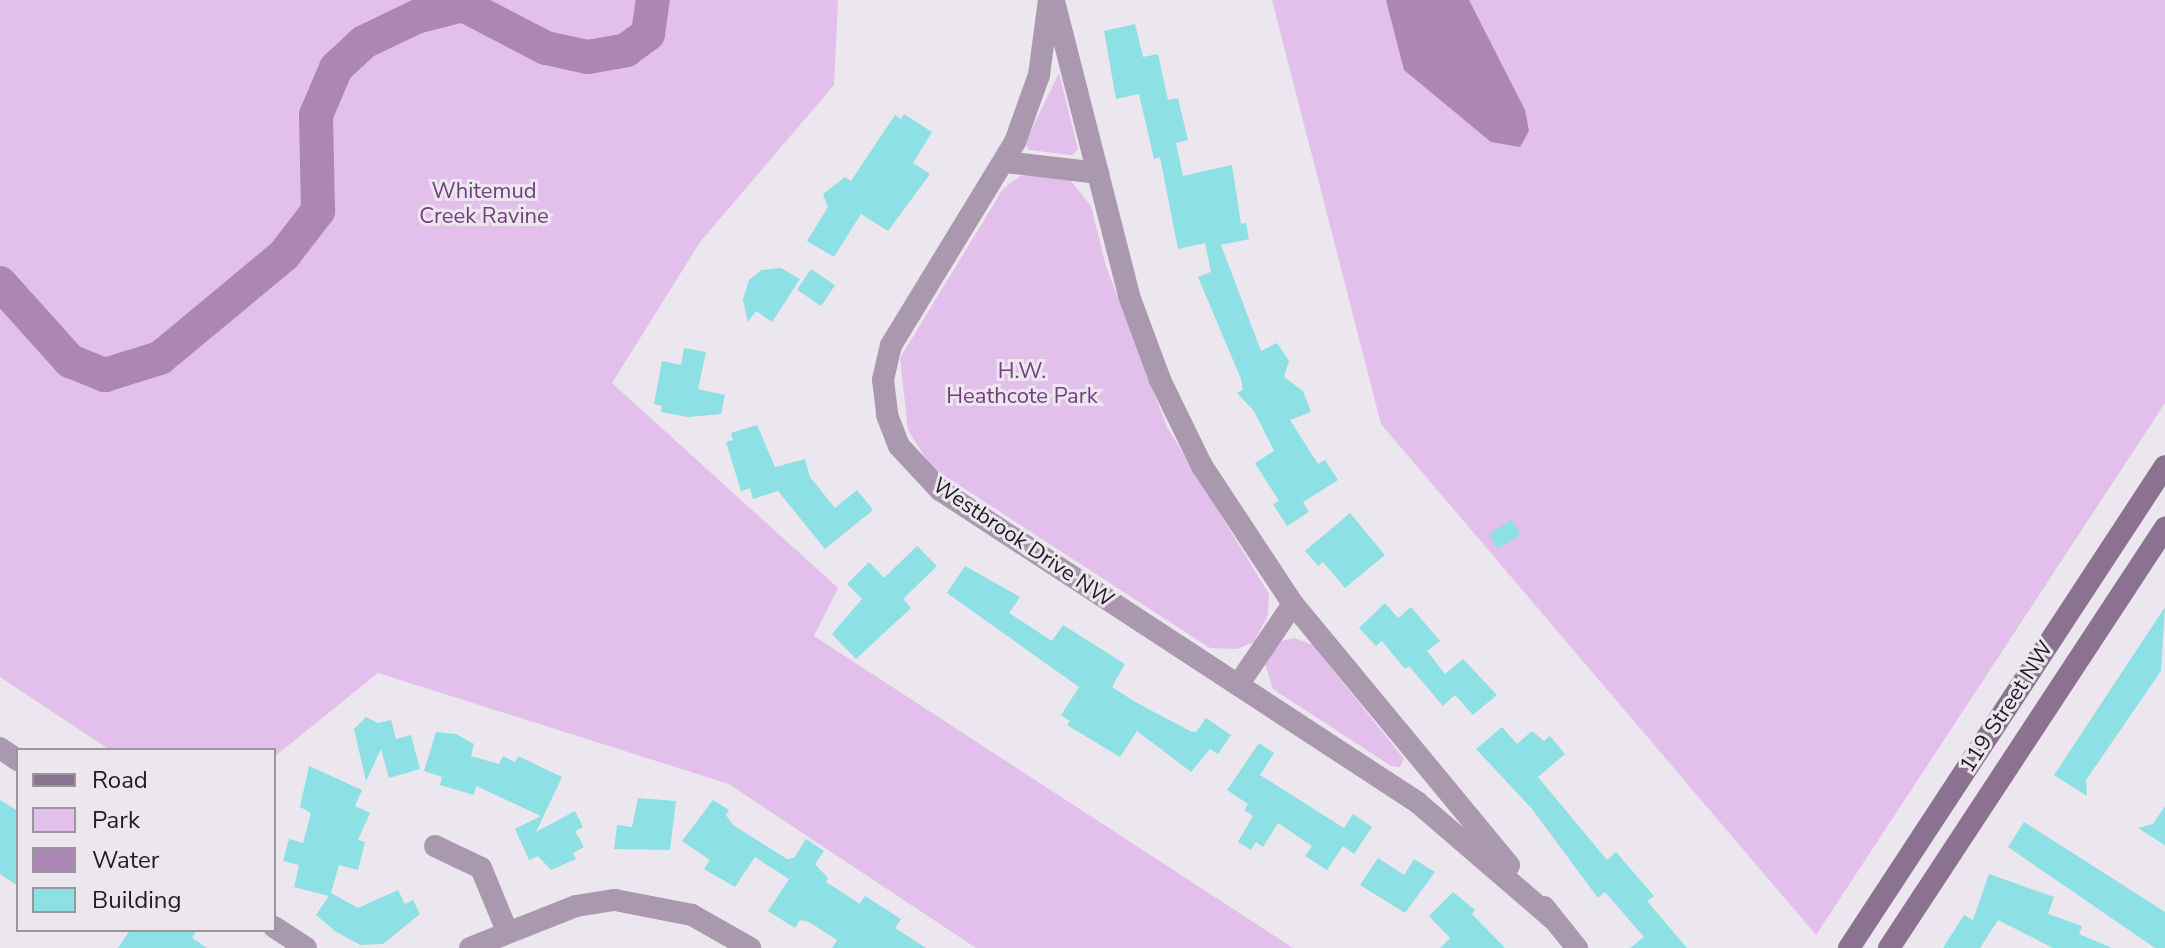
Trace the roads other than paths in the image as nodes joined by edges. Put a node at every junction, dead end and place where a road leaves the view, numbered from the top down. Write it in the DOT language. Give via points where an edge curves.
graph roads {
  1 [pos="1051,0"];
  2 [pos="1005,162"];
  3 [pos="1098,173"];
  4 [pos="2165,466"];
  5 [pos="2165,528"];
  6 [pos="1293,604"];
  7 [pos="1238,685"];
  8 [pos="435,846"];
  9 [pos="1552,918"];
  10 [pos="276,928"];
  11 [pos="507,931"];
  12 [pos="306,948"];
  13 [pos="470,948"];
  14 [pos="750,948"];
  15 [pos="1577,948"];
  16 [pos="1849,948"];
  17 [pos="1889,948"];
  1 -- 2 [label="street, Westbrook Drive NW" via="1039,75"];
  1 -- 3 [label="street, Westbrook Drive NW"];
  2 -- 3 [label="street"];
  2 -- 7 [label="street, Westbrook Drive NW" via="891,345 883,380 887,415 899,446 940,490"];
  3 -- 6 [label="street, Westbrook Drive NW" via="1129,296 1160,380 1202,466"];
  4 -- 16 [label="main road, 119 Street NW"];
  5 -- 17 [label="main road, 119 Street NW"];
  6 -- 7 [label="street"];
  6 -- 9 [label="street, Westbrook Drive NW"];
  7 -- 9 [label="street, Westbrook Drive NW" via="1417,802"];
  8 -- 11 [label="street" via="481,868"];
  9 -- 15 [label="street, Westbrook Drive NW"];
  10 -- 12 [label="street"];
  11 -- 13 [label="street"];
  11 -- 14 [label="street" via="576,906 633,901 692,915"];
}
